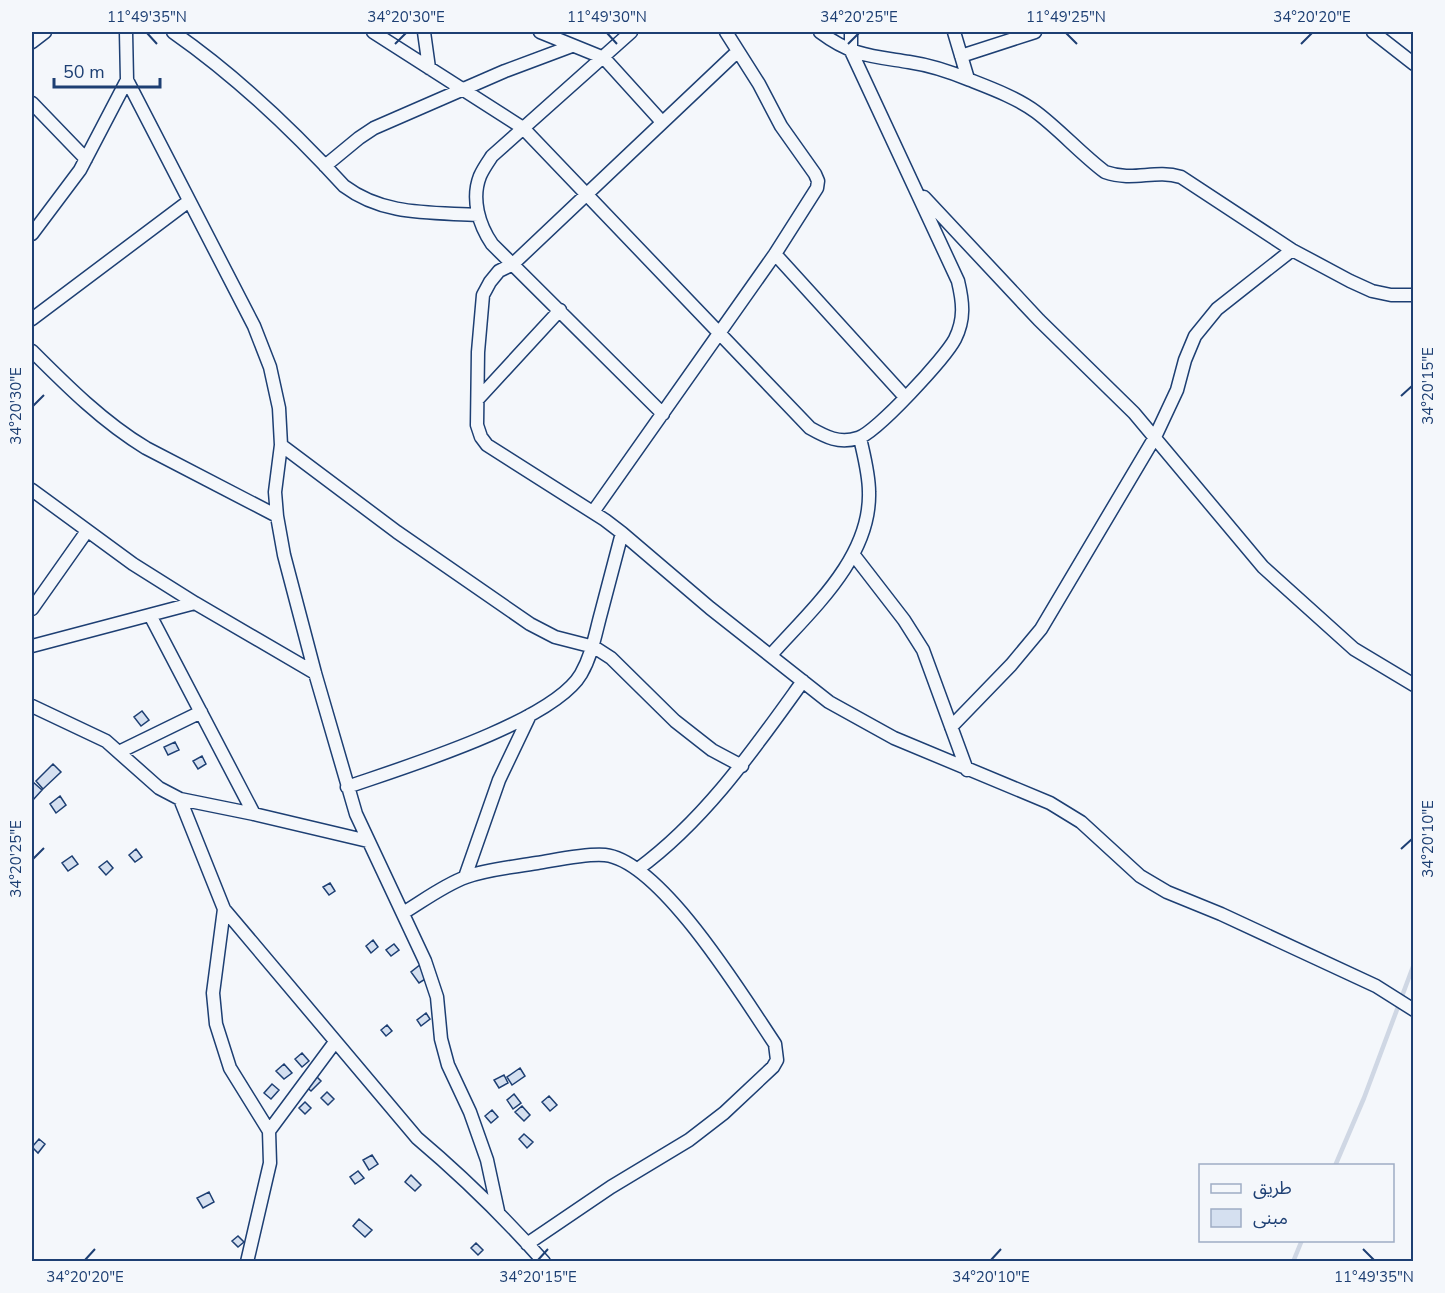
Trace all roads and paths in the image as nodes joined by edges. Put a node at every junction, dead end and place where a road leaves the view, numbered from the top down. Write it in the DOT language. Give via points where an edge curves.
graph roads {
  1 [pos="45,32"];
  2 [pos="126,32"];
  3 [pos="173,32"];
  4 [pos="373,32"];
  5 [pos="423,32"];
  6 [pos="540,32"];
  7 [pos="632,32"];
  8 [pos="726,32"];
  9 [pos="820,32"];
  10 [pos="851,32"];
  11 [pos="954,32"];
  12 [pos="1035,32"];
  13 [pos="1373,32"];
  14 [pos="32,42"];
  15 [pos="572,46"];
  16 [pos="738,51"];
  17 [pos="851,51"];
  18 [pos="961,56"];
  19 [pos="604,58"];
  20 [pos="1413,64"];
  21 [pos="429,68"];
  22 [pos="968,79"];
  23 [pos="128,80"];
  24 [pos="461,90"];
  25 [pos="32,103"];
  26 [pos="662,122"];
  27 [pos="523,128"];
  28 [pos="86,159"];
  29 [pos="325,166"];
  30 [pos="915,188"];
  31 [pos="587,195"];
  32 [pos="189,201"];
  33 [pos="478,215"];
  34 [pos="32,234"];
  35 [pos="1292,250"];
  36 [pos="775,254"];
  37 [pos="513,264"];
  38 [pos="1413,295"];
  39 [pos="560,310"];
  40 [pos="32,319"];
  41 [pos="718,333"];
  42 [pos="32,351"];
  43 [pos="905,397"];
  44 [pos="478,399"];
  45 [pos="663,414"];
  46 [pos="1155,437"];
  47 [pos="860,438"];
  48 [pos="281,445"];
  49 [pos="32,490"];
  50 [pos="593,512"];
  51 [pos="277,516"];
  52 [pos="87,531"];
  53 [pos="622,533"];
  54 [pos="853,554"];
  55 [pos="195,603"];
  56 [pos="32,609"];
  57 [pos="150,615"];
  58 [pos="32,646"];
  59 [pos="594,647"];
  60 [pos="771,655"];
  61 [pos="315,673"];
  62 [pos="803,681"];
  63 [pos="1413,685"];
  64 [pos="32,706"];
  65 [pos="201,712"];
  66 [pos="530,715"];
  67 [pos="951,727"];
  68 [pos="119,752"];
  69 [pos="742,766"];
  70 [pos="967,770"];
  71 [pos="347,787"];
  72 [pos="180,800"];
  73 [pos="254,814"];
  74 [pos="368,841"];
  75 [pos="638,870"];
  76 [pos="465,877"];
  77 [pos="224,909"];
  78 [pos="403,913"];
  79 [pos="1413,1010"];
  80 [pos="335,1042"];
  81 [pos="269,1131"];
  82 [pos="498,1211"];
  83 [pos="528,1244"];
  84 [pos="247,1262"];
  85 [pos="544,1262"];
  1 -- 14 [label="street"];
  2 -- 23 [label="street"];
  3 -- 29 [label="street" via="251,93"];
  4 -- 21 [label="street"];
  5 -- 21 [label="street"];
  6 -- 15 [label="street"];
  7 -- 19 [label="street"];
  8 -- 16 [label="street"];
  9 -- 17 [label="street"];
  10 -- 17 [label="street"];
  11 -- 18 [label="street"];
  12 -- 18 [label="street"];
  13 -- 20 [label="street"];
  15 -- 19 [label="street"];
  15 -- 24 [label="street"];
  16 -- 26 [label="street"];
  16 -- 36 [label="street" via="818,181"];
  17 -- 22 [label="street" via="920,64"];
  17 -- 30 [label="street"];
  18 -- 22 [label="street"];
  19 -- 26 [label="street"];
  19 -- 27 [label="street"];
  21 -- 24 [label="street"];
  22 -- 35 [label="street" via="1036,112 1105,172 1119,177 1168,173 1181,177"];
  23 -- 28 [label="street"];
  23 -- 32 [label="street"];
  24 -- 27 [label="street"];
  24 -- 29 [label="street" via="374,128"];
  25 -- 28 [label="street"];
  26 -- 31 [label="street"];
  27 -- 31 [label="street"];
  27 -- 33 [label="street" via="492,156 480,177 476,195"];
  28 -- 34 [label="street"];
  29 -- 33 [label="street" via="360,198 376,204 411,212"];
  30 -- 43 [label="street" via="958,281 964,306 955,339"];
  30 -- 46 [label="street"];
  31 -- 37 [label="street"];
  31 -- 41 [label="street"];
  32 -- 40 [label="street"];
  32 -- 48 [label="street" via="254,326 270,367 279,408"];
  33 -- 37 [label="street" via="492,244"];
  35 -- 38 [label="street" via="1372,291"];
  35 -- 46 [label="street" via="1217,309 1195,336 1177,390"];
  36 -- 41 [label="street"];
  36 -- 43 [label="street"];
  37 -- 39 [label="street"];
  37 -- 44 [label="street" via="499,271 483,295"];
  39 -- 44 [label="street"];
  39 -- 45 [label="street"];
  41 -- 45 [label="street"];
  41 -- 47 [label="street" via="810,428 832,440"];
  42 -- 51 [label="street" via="126,436"];
  43 -- 47 [label="street"];
  44 -- 50 [label="street" via="477,425 488,445"];
  45 -- 50 [label="street"];
  46 -- 63 [label="street" via="1263,567 1354,649"];
  46 -- 67 [label="street" via="1041,628"];
  47 -- 54 [label="street" via="869,493 867,517"];
  48 -- 51 [label="street" via="275,492"];
  48 -- 59 [label="street" via="530,624 555,637"];
  49 -- 52 [label="street"];
  50 -- 53 [label="street"];
  51 -- 61 [label="street"];
  52 -- 55 [label="street"];
  52 -- 56 [label="street"];
  53 -- 59 [label="street"];
  53 -- 60 [label="street"];
  54 -- 60 [label="street" via="806,618"];
  54 -- 67 [label="street" via="923,650"];
  55 -- 57 [label="street"];
  55 -- 61 [label="street"];
  57 -- 58 [label="street"];
  57 -- 65 [label="street"];
  59 -- 66 [label="street" via="572,686"];
  59 -- 69 [label="street" via="611,658 702,743"];
  60 -- 62 [label="street"];
  61 -- 71 [label="street"];
  62 -- 69 [label="street"];
  62 -- 70 [label="street" via="829,702 894,738"];
  64 -- 68 [label="street" via="106,741"];
  65 -- 68 [label="street"];
  65 -- 73 [label="street"];
  66 -- 71 [label="street" via="447,751"];
  66 -- 76 [label="street" via="499,780"];
  67 -- 70 [label="street"];
  68 -- 72 [label="street" via="138,772"];
  69 -- 75 [label="street" via="676,837"];
  70 -- 79 [label="street" via="1050,803 1081,822 1140,876 1167,892 1376,986"];
  71 -- 74 [label="street"];
  72 -- 73 [label="street"];
  72 -- 77 [label="street"];
  73 -- 74 [label="street"];
  74 -- 78 [label="street"];
  75 -- 76 [label="street" via="624,860 605,855 560,859"];
  75 -- 83 [label="street" via="684,915 710,948 775,1044 777,1060 724,1113 689,1140"];
  76 -- 78 [label="street"];
  77 -- 80 [label="street"];
  77 -- 81 [label="street" via="213,993 216,1024 230,1068"];
  78 -- 82 [label="street" via="425,961 448,1065 487,1160"];
  80 -- 81 [label="street"];
  80 -- 82 [label="street" via="417,1138"];
  81 -- 84 [label="street" via="270,1163"];
  82 -- 83 [label="street"];
  83 -- 85 [label="street"];
}
